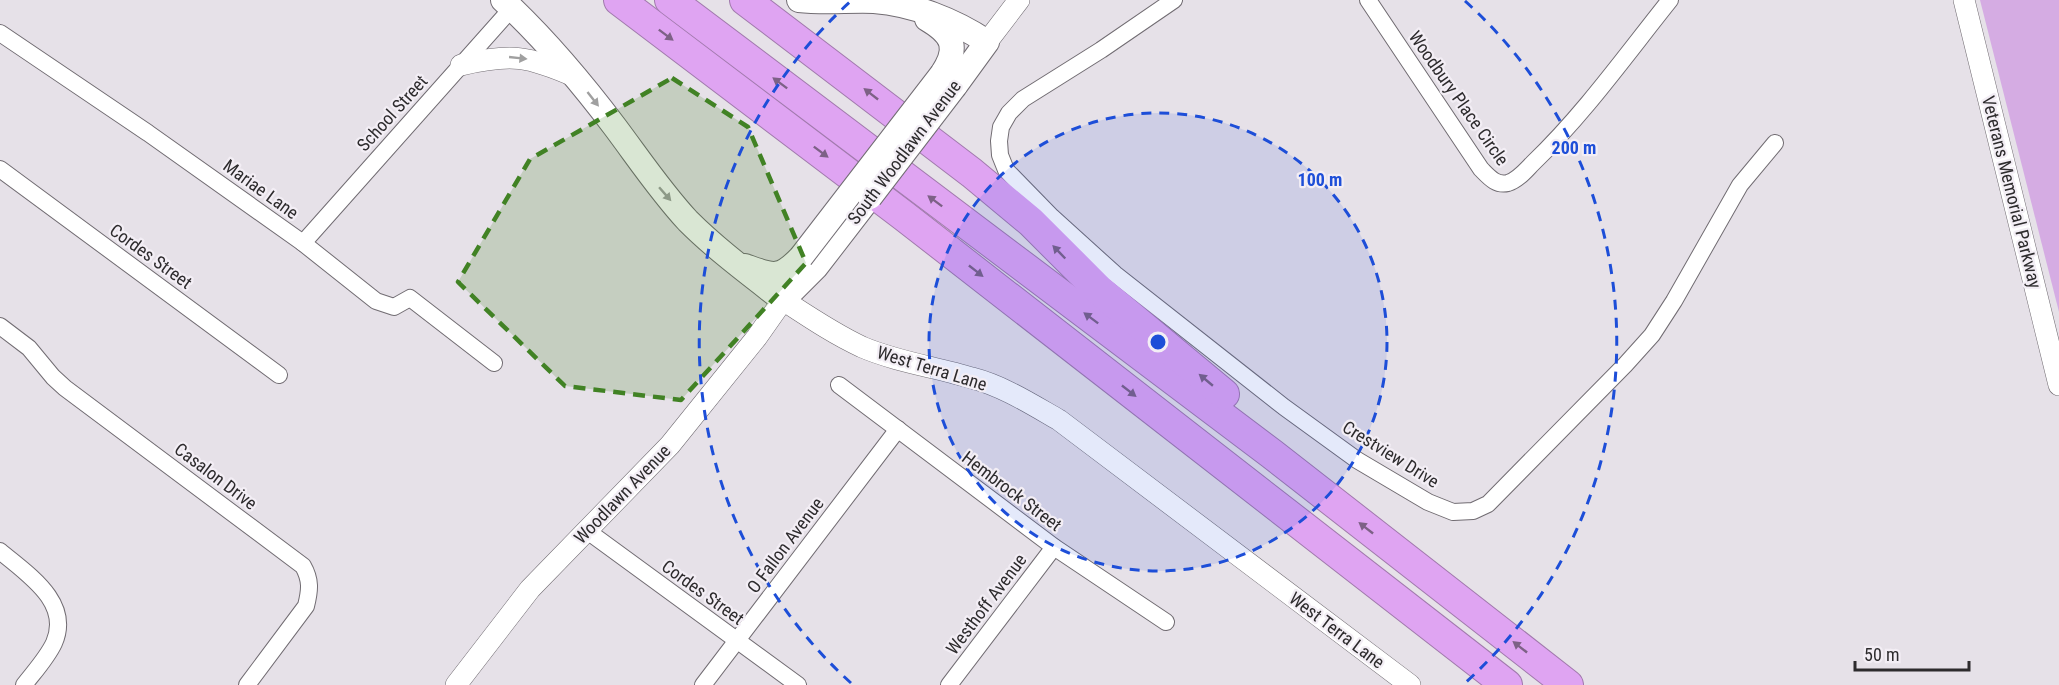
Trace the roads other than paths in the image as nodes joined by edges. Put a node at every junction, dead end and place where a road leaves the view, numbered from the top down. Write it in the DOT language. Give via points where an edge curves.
graph roads {
  1 [pos="670,0"];
  2 [pos="745,0"];
  3 [pos="799,0"];
  4 [pos="1019,0"];
  5 [pos="1174,0"];
  6 [pos="1368,0"];
  7 [pos="1670,0"];
  8 [pos="1964,0"];
  9 [pos="508,4"];
  10 [pos="621,4"];
  11 [pos="901,4"];
  12 [pos="0,33"];
  13 [pos="987,42"];
  14 [pos="461,65"];
  15 [pos="576,77"];
  16 [pos="948,80"];
  17 [pos="1775,143"];
  18 [pos="0,169"];
  19 [pos="303,243"];
  20 [pos="809,262"];
  21 [pos="737,263"];
  22 [pos="783,300"];
  23 [pos="0,326"];
  24 [pos="494,363"];
  25 [pos="279,375"];
  26 [pos="839,385"];
  27 [pos="2059,385"];
  28 [pos="898,429"];
  29 [pos="1272,454"];
  30 [pos="586,530"];
  31 [pos="1054,547"];
  32 [pos="0,551"];
  33 [pos="1166,622"];
  34 [pos="736,641"];
  35 [pos="24,685"];
  36 [pos="247,685"];
  37 [pos="456,685"];
  38 [pos="704,685"];
  39 [pos="798,685"];
  40 [pos="948,685"];
  41 [pos="1410,685"];
  42 [pos="1507,685"];
  43 [pos="1568,685"];
  29 -- 1 [label="highway, one-way"];
  29 -- 2 [label="highway, one-way" via="1243,410 1099,290 1031,222"];
  3 -- 11 [label="main road"];
  4 -- 13 [label="street, South Woodlawn Avenue"];
  5 -- 17 [label="street, Crestview Drive" via="1023,99 1009,113 999,141 1006,170 1123,281 1284,407 1357,460 1428,502 1454,512 1473,512 1488,504 1652,335 1740,185"];
  6 -- 7 [label="street, Woodbury Place Circle" via="1481,169 1500,184 1518,178 1558,140"];
  8 -- 27 [label="street, Veterans Memorial Parkway"];
  9 -- 14 [label="street, School Street"];
  9 -- 15 [label="main road, West Terra Lane"];
  10 -- 42 [label="highway, one-way" via="904,216"];
  11 -- 13 [label="main road" via="932,14"];
  11 -- 16 [label="main road" via="947,35 953,48"];
  12 -- 19 [label="street, Mariae Lane"];
  13 -- 16 [label="main road, South Woodlawn Avenue"];
  14 -- 15 [label="street, one-way" via="500,57 523,58"];
  14 -- 19 [label="street, School Street"];
  15 -- 21 [label="main road, West Terra Lane, one-way" via="689,222"];
  16 -- 20 [label="main road, South Woodlawn Avenue, bridge"];
  18 -- 25 [label="street, Cordes Street"];
  19 -- 24 [label="street, Mariae Lane" via="376,302 394,307 410,298"];
  20 -- 21 [label="main road" via="774,274"];
  20 -- 22 [label="main road, South Woodlawn Avenue"];
  21 -- 22 [label="main road, West Terra Lane"];
  22 -- 30 [label="street, Woodlawn Avenue" via="670,445"];
  22 -- 41 [label="street, West Terra Lane" via="863,347 974,378 1014,394 1059,420"];
  23 -- 36 [label="street, Casalon Drive" via="29,348 65,388 303,566 309,577 306,606"];
  26 -- 28 [label="street, Hembrock Street"];
  28 -- 31 [label="street, Hembrock Street"];
  28 -- 34 [label="street, O Fallon Avenue"];
  43 -- 29 [label="highway, one-way"];
  30 -- 34 [label="street, Cordes Street"];
  30 -- 37 [label="street, Woodlawn Avenue" via="530,589"];
  31 -- 33 [label="street, Hembrock Street"];
  31 -- 40 [label="street, Westhoff Avenue"];
  32 -- 35 [label="street" via="51,598 58,617 55,642"];
  34 -- 38 [label="street, O Fallon Avenue"];
  34 -- 39 [label="street, Cordes Street"];
}
